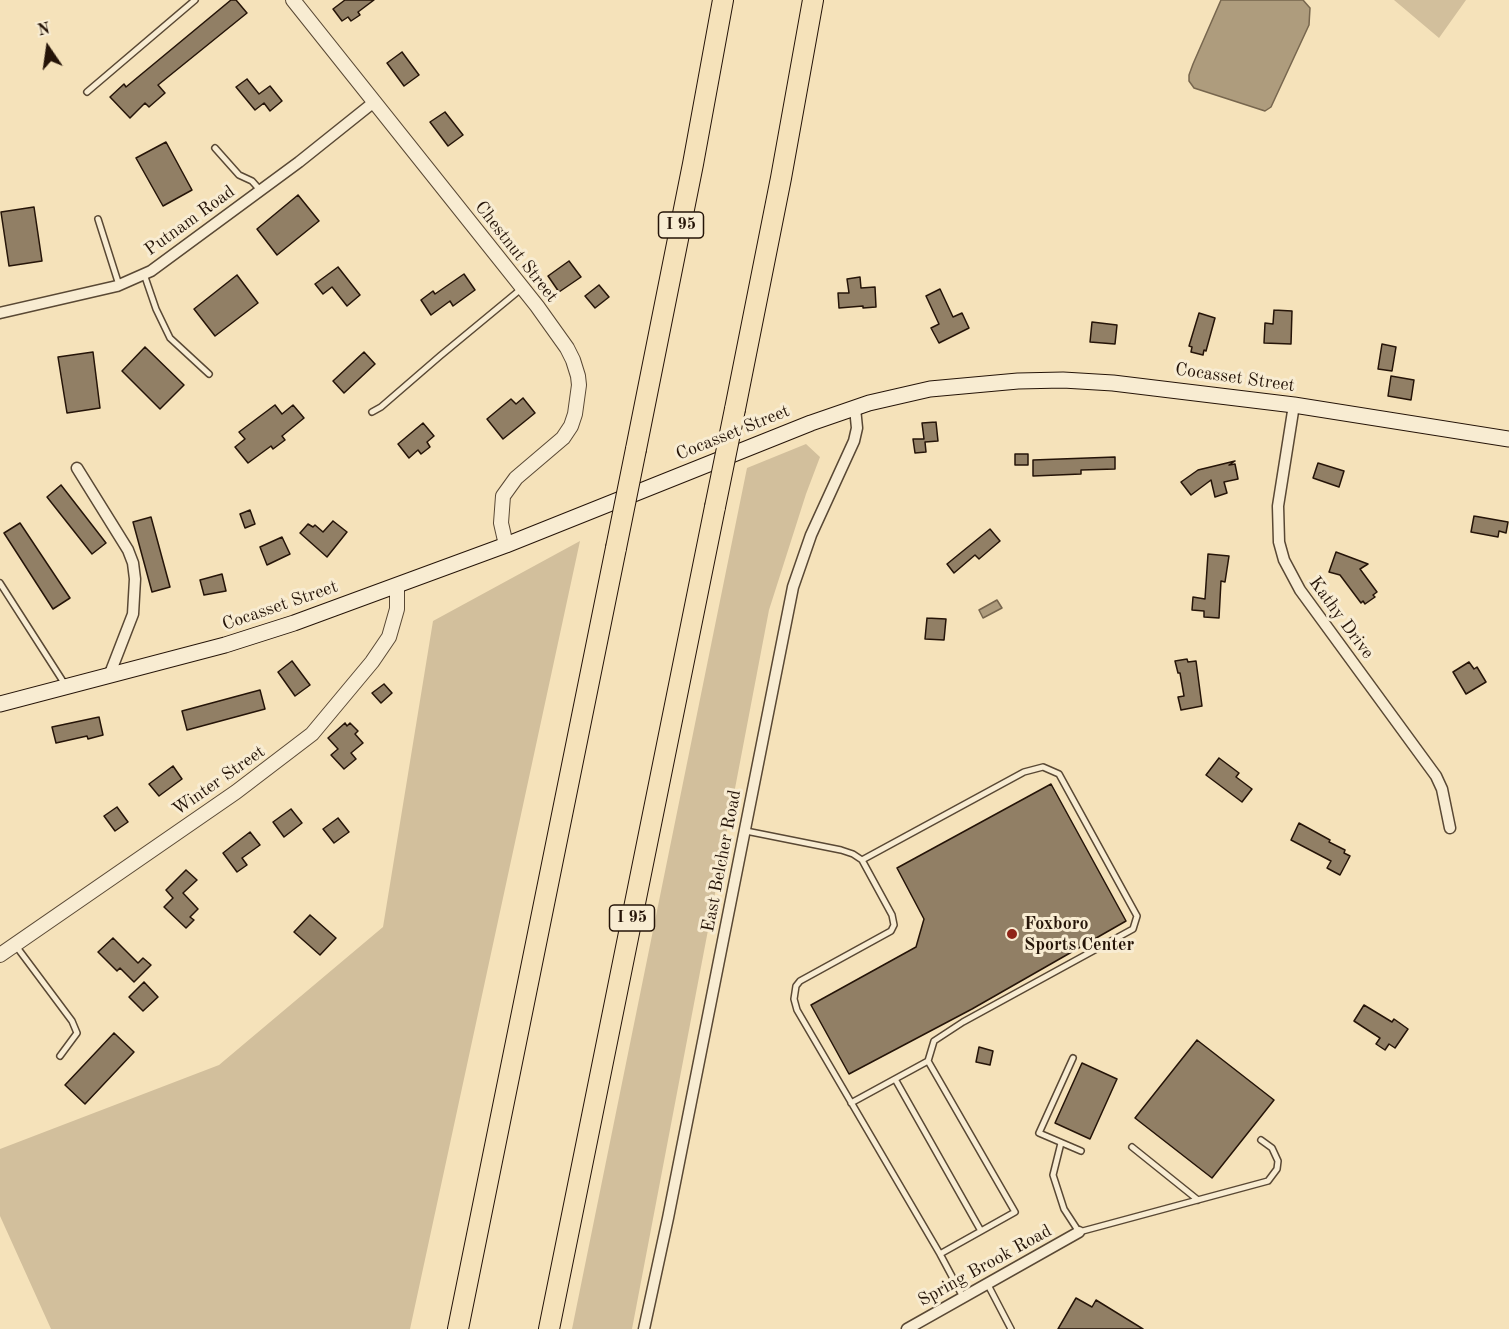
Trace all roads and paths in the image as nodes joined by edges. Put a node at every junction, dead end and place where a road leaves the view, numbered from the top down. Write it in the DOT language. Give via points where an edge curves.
graph roads {
  1 [pos="195,0"];
  2 [pos="293,0"];
  3 [pos="723,0"];
  4 [pos="813,0"];
  5 [pos="87,92"];
  6 [pos="374,102"];
  7 [pos="215,148"];
  8 [pos="260,190"];
  9 [pos="98,219"];
  10 [pos="144,274"];
  11 [pos="119,285"];
  12 [pos="522,288"];
  13 [pos="0,313"];
  14 [pos="209,374"];
  15 [pos="1294,405"];
  16 [pos="855,408"];
  17 [pos="372,412"];
  18 [pos="1509,439"];
  19 [pos="77,468"];
  20 [pos="506,545"];
  21 [pos="0,584"];
  22 [pos="397,586"];
  23 [pos="109,676"];
  24 [pos="67,687"];
  25 [pos="0,704"];
  26 [pos="1450,828"];
  27 [pos="745,831"];
  28 [pos="862,860"];
  29 [pos="15,945"];
  30 [pos="0,955"];
  31 [pos="60,1056"];
  32 [pos="1073,1058"];
  33 [pos="928,1061"];
  34 [pos="895,1079"];
  35 [pos="851,1104"];
  36 [pos="1261,1140"];
  37 [pos="1061,1143"];
  38 [pos="1132,1147"];
  39 [pos="1081,1151"];
  40 [pos="1198,1200"];
  41 [pos="981,1231"];
  42 [pos="1079,1232"];
  43 [pos="940,1254"];
  44 [pos="987,1283"];
  45 [pos="963,1297"];
  46 [pos="458,1329"];
  47 [pos="549,1329"];
  48 [pos="644,1329"];
  49 [pos="907,1329"];
  50 [pos="1011,1329"];
  1 -- 5 [label="lane"];
  2 -- 6 [label="street, Chestnut Street"];
  3 -- 46 [label="highway, I 95, bridge"];
  4 -- 47 [label="highway, I 95, bridge" via="783,168"];
  6 -- 8 [label="street, Putnam Road"];
  6 -- 12 [label="street, Chestnut Street"];
  7 -- 8 [label="lane" via="239,175"];
  8 -- 10 [label="street, Putnam Road"];
  9 -- 11 [label="lane"];
  10 -- 11 [label="street, Putnam Road"];
  10 -- 14 [label="lane" via="170,338"];
  11 -- 13 [label="street, Putnam Road"];
  12 -- 17 [label="lane"];
  12 -- 20 [label="street, Chestnut Street" via="567,348 579,385 575,414 563,438 516,478 503,496 501,523"];
  15 -- 16 [label="main road, Cocasset Street" via="1063,380 943,387"];
  15 -- 18 [label="main road, Cocasset Street"];
  15 -- 26 [label="street, Kathy Drive" via="1278,506 1284,560 1300,590 1436,776"];
  16 -- 20 [label="main road, Cocasset Street"];
  16 -- 27 [label="street, East Belcher Road" via="854,441 811,535 793,587"];
  19 -- 23 [label="street" via="133,563 133,614"];
  20 -- 22 [label="main road, Cocasset Street"];
  21 -- 24 [label="lane"];
  22 -- 23 [label="main road, Cocasset Street" via="257,635"];
  22 -- 29 [label="street, Winter Street" via="397,609 389,637 312,734 236,792"];
  23 -- 24 [label="main road, Cocasset Street"];
  24 -- 25 [label="main road, Cocasset Street"];
  27 -- 28 [label="lane" via="846,851"];
  27 -- 48 [label="street, East Belcher Road"];
  28 -- 33 [label="lane" via="1024,772 1043,766 1059,774 1137,916 1133,929 934,1041"];
  28 -- 35 [label="lane" via="893,918 892,929 800,981 794,997 797,1010"];
  29 -- 30 [label="street, Winter Street"];
  29 -- 31 [label="lane" via="77,1033"];
  32 -- 37 [label="lane" via="1039,1133"];
  33 -- 34 [label="lane"];
  33 -- 41 [label="lane" via="1015,1212"];
  34 -- 35 [label="lane"];
  34 -- 41 [label="lane"];
  35 -- 43 [label="lane"];
  36 -- 40 [label="lane" via="1272,1148 1278,1161 1268,1181"];
  37 -- 39 [label="lane"];
  37 -- 42 [label="lane" via="1053,1175 1064,1209"];
  38 -- 40 [label="lane"];
  40 -- 42 [label="lane"];
  41 -- 43 [label="lane"];
  42 -- 44 [label="street, Spring Brook Road"];
  43 -- 45 [label="lane"];
  44 -- 45 [label="street, Spring Brook Road"];
  44 -- 50 [label="lane"];
  45 -- 49 [label="street, Spring Brook Road"];
}
